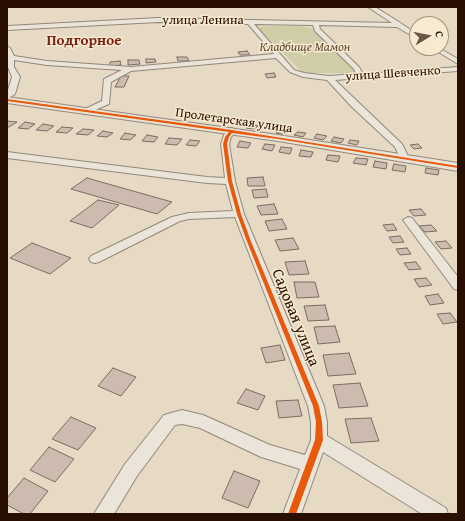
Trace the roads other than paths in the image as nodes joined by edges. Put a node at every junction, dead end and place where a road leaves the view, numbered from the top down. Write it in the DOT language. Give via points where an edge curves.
graph roads {
  1 [pos="370,7"];
  2 [pos="249,21"];
  3 [pos="316,23"];
  4 [pos="400,26"];
  5 [pos="7,28"];
  6 [pos="409,32"];
  7 [pos="7,48"];
  8 [pos="278,56"];
  9 [pos="448,56"];
  10 [pos="11,58"];
  11 [pos="458,62"];
  12 [pos="132,69"];
  13 [pos="458,69"];
  14 [pos="360,76"];
  15 [pos="329,78"];
  16 [pos="7,98"];
  17 [pos="88,111"];
  18 [pos="232,132"];
  19 [pos="7,155"];
  20 [pos="404,158"];
  21 [pos="458,167"];
  22 [pos="230,181"];
  23 [pos="240,214"];
  24 [pos="408,220"];
  25 [pos="95,259"];
  26 [pos="458,286"];
  27 [pos="319,440"];
  28 [pos="311,464"];
  29 [pos="103,514"];
  30 [pos="292,514"];
  31 [pos="439,514"];
  1 -- 4 [label="street"];
  2 -- 3 [label="street, улица Ленина"];
  2 -- 5 [label="street, улица Ленина" via="158,20"];
  2 -- 8 [label="street, улица Шевченко"];
  3 -- 4 [label="street, улица Ленина"];
  3 -- 14 [label="street" via="317,30 357,68"];
  4 -- 6 [label="street"];
  7 -- 10 [label="street"];
  8 -- 12 [label="street"];
  8 -- 15 [label="street, улица Шевченко" via="292,71"];
  9 -- 11 [label="street"];
  10 -- 12 [label="street"];
  10 -- 16 [label="street" via="11,67 16,77 11,94"];
  12 -- 17 [label="street" via="107,81 106,102"];
  13 -- 14 [label="street, улица Шевченко"];
  14 -- 15 [label="street, улица Шевченко"];
  15 -- 20 [label="street, улица Шевченко" via="399,146"];
  16 -- 17 [label="street, Пролетарская улица"];
  17 -- 18 [label="street, Пролетарская улица"];
  18 -- 20 [label="street, Пролетарская улица"];
  18 -- 22 [label="street, Садовая улица" via="225,144"];
  19 -- 22 [label="street"];
  20 -- 21 [label="street, Пролетарская улица"];
  22 -- 23 [label="street, Садовая улица"];
  23 -- 25 [label="street" via="176,219"];
  23 -- 27 [label="street, Садовая улица" via="316,406"];
  24 -- 26 [label="street"];
  27 -- 28 [label="street, Садовая улица"];
  27 -- 31 [label="street"];
  28 -- 29 [label="street" via="267,452 202,422 182,417 170,420 131,470"];
  28 -- 30 [label="street, Садовая улица"];
}
